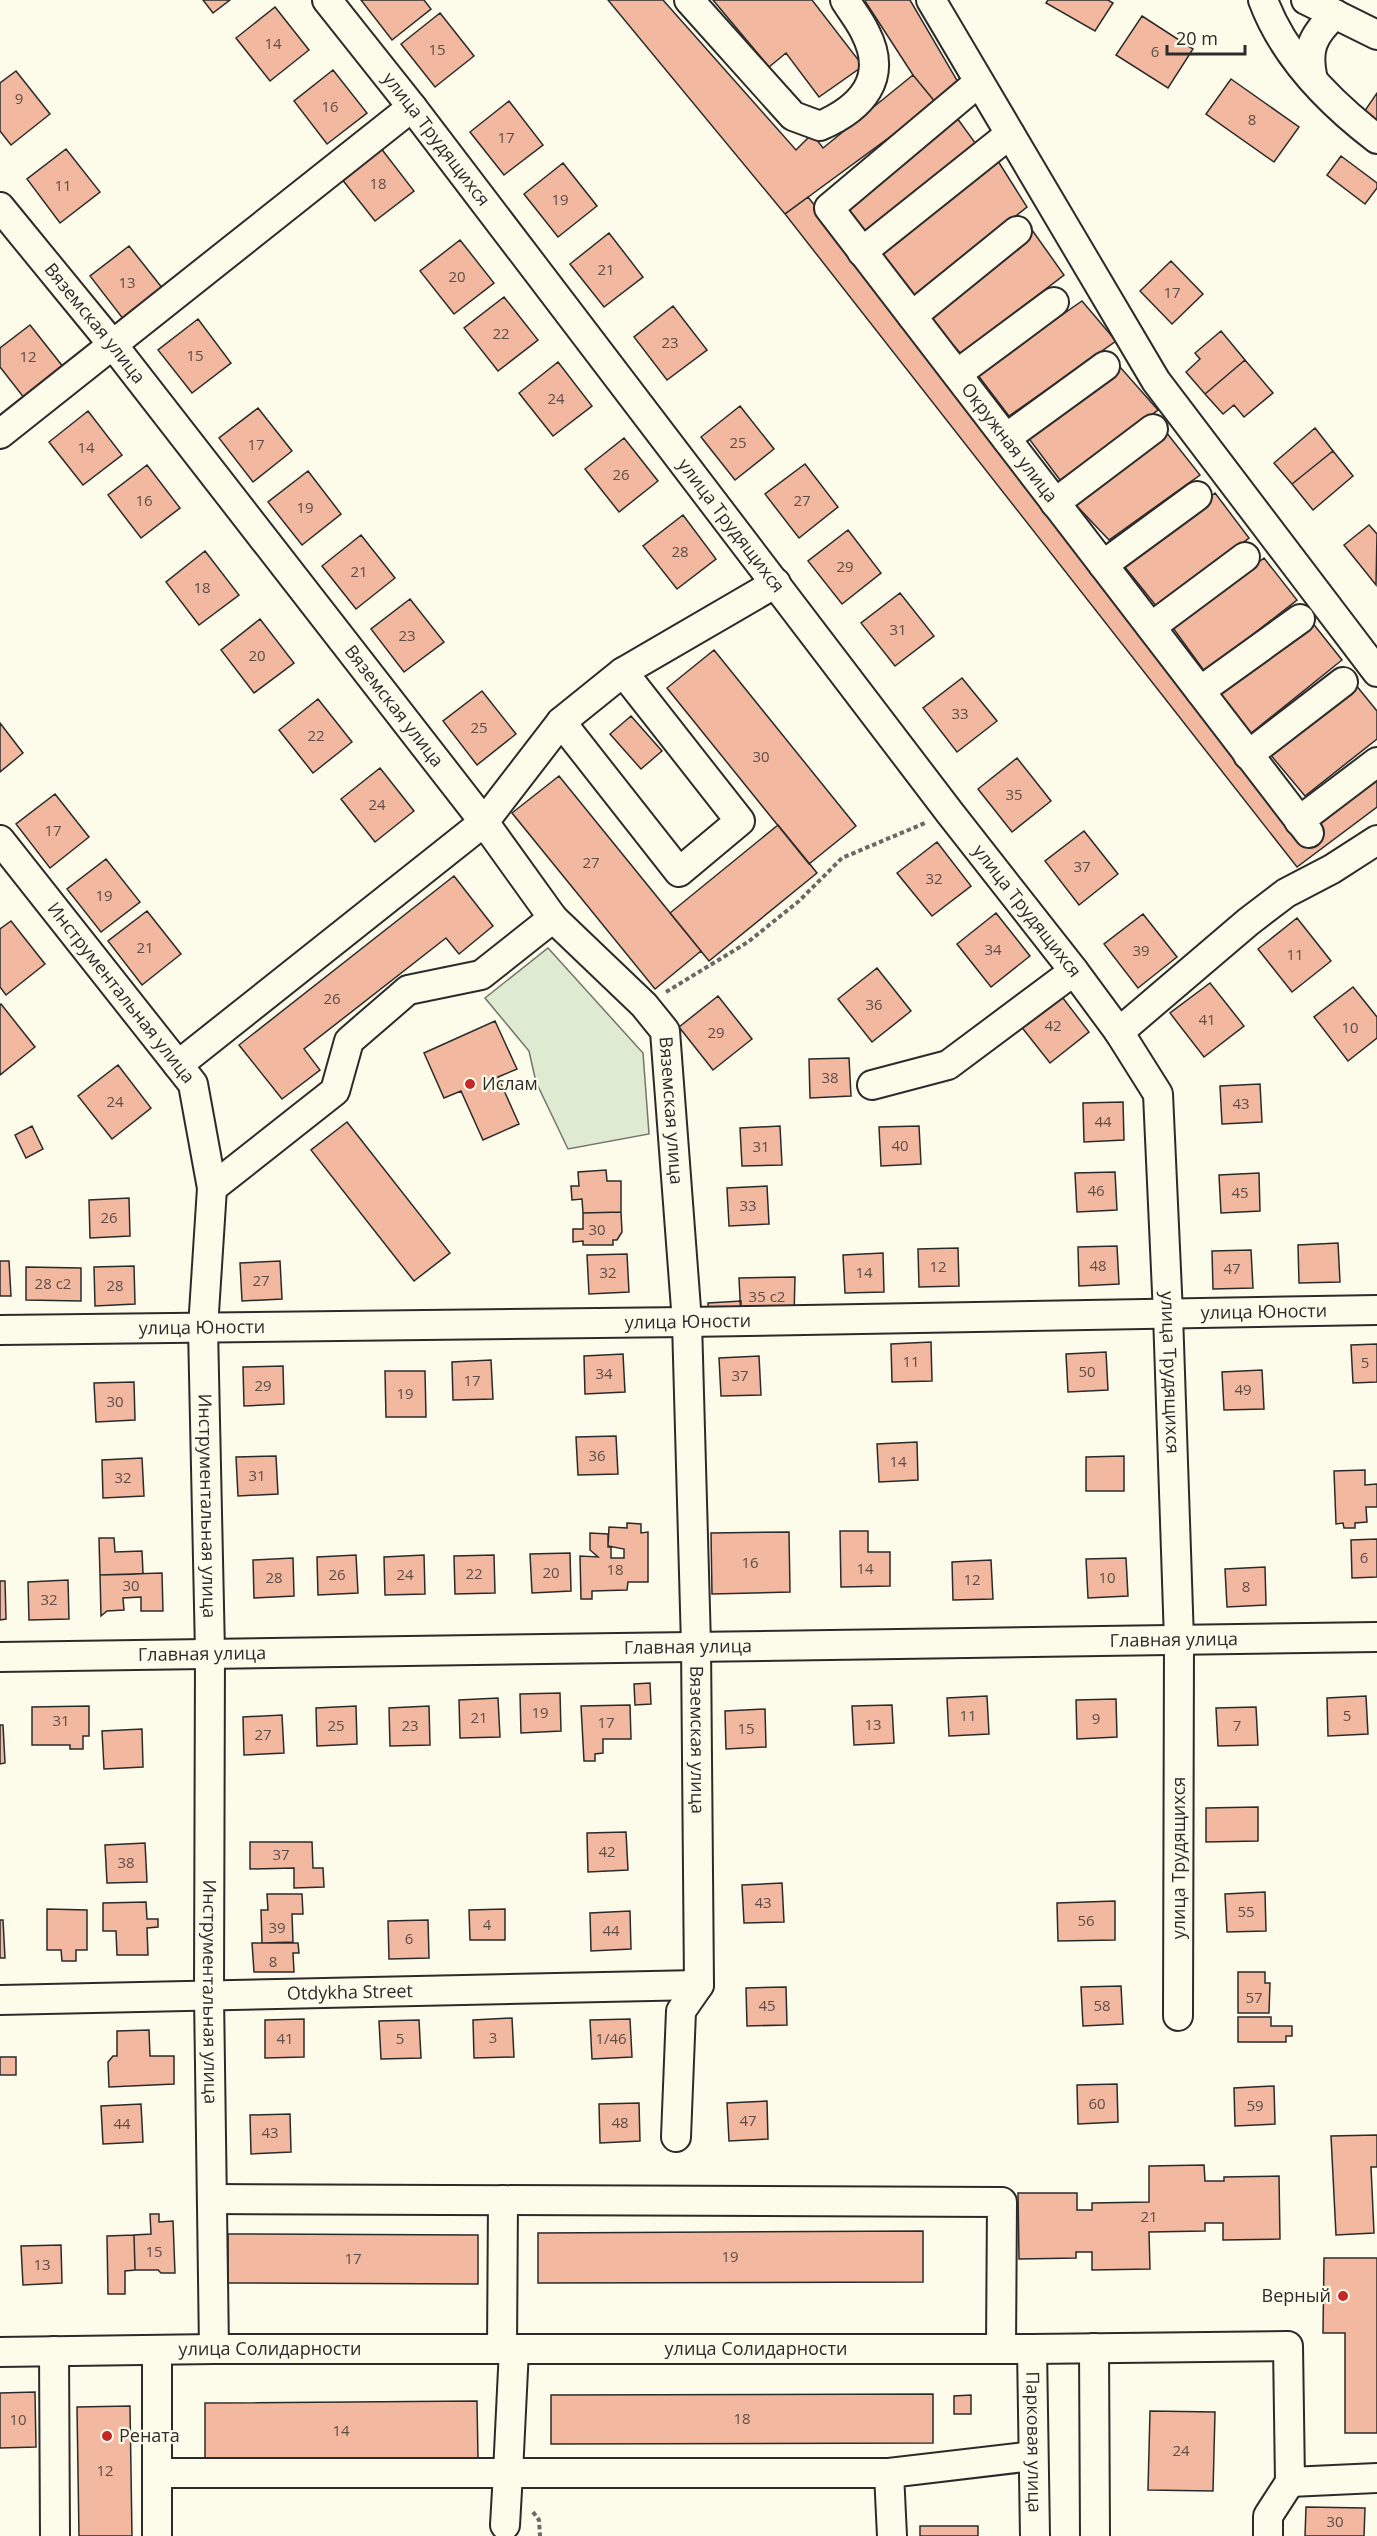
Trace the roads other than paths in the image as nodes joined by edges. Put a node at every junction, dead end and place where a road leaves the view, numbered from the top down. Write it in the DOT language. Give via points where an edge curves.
graph roads {
  1 [pos="327,0"];
  2 [pos="689,0"];
  3 [pos="845,0"];
  4 [pos="931,0"];
  5 [pos="1263,0"];
  6 [pos="1306,0"];
  7 [pos="1335,14"];
  8 [pos="1377,35"];
  9 [pos="1313,80"];
  10 [pos="979,82"];
  11 [pos="412,107"];
  12 [pos="1010,134"];
  13 [pos="1377,139"];
  14 [pos="0,207"];
  15 [pos="1017,231"];
  16 [pos="862,252"];
  17 [pos="1054,302"];
  18 [pos="912,316"];
  19 [pos="113,345"];
  20 [pos="1105,366"];
  21 [pos="957,374"];
  22 [pos="1153,429"];
  23 [pos="0,434"];
  24 [pos="1006,438"];
  25 [pos="1197,496"];
  26 [pos="1055,503"];
  27 [pos="1245,557"];
  28 [pos="1103,565"];
  29 [pos="776,583"];
  30 [pos="1299,619"];
  31 [pos="1151,627"];
  32 [pos="623,672"];
  33 [pos="1377,672"];
  34 [pos="1343,682"];
  35 [pos="1200,691"];
  36 [pos="561,722"];
  37 [pos="1248,754"];
  38 [pos="1377,762"];
  39 [pos="484,822"];
  40 [pos="0,840"];
  41 [pos="1377,840"];
  42 [pos="553,918"];
  43 [pos="1074,971"];
  44 [pos="1119,1032"];
  45 [pos="178,1065"];
  46 [pos="872,1085"];
  47 [pos="212,1188"];
  48 [pos="1377,1310"];
  49 [pos="1168,1314"];
  50 [pos="687,1322"];
  51 [pos="203,1328"];
  52 [pos="0,1330"];
  53 [pos="1377,1637"];
  54 [pos="1179,1640"];
  55 [pos="696,1645"];
  56 [pos="210,1652"];
  57 [pos="0,1657"];
  58 [pos="699,1985"];
  59 [pos="208,1995"];
  60 [pos="0,2000"];
  61 [pos="1178,2016"];
  62 [pos="676,2137"];
  63 [pos="212,2199"];
  64 [pos="503,2200"];
  65 [pos="1094,2348"];
  66 [pos="214,2349"];
  67 [pos="508,2349"];
  68 [pos="1001,2349"];
  69 [pos="1032,2349"];
  70 [pos="158,2350"];
  71 [pos="54,2351"];
  72 [pos="0,2352"];
  73 [pos="1033,2456"];
  74 [pos="158,2473"];
  75 [pos="508,2473"];
  76 [pos="890,2473"];
  77 [pos="1377,2478"];
  78 [pos="1290,2482"];
  79 [pos="505,2525"];
  80 [pos="55,2536"];
  81 [pos="157,2536"];
  82 [pos="892,2536"];
  83 [pos="1035,2536"];
  84 [pos="1095,2536"];
  85 [pos="1268,2536"];
  1 -- 11 [label="street, улица Трудящихся"];
  2 -- 3 [label="street" via="793,116 820,126 843,116 867,92 876,69 866,33"];
  4 -- 10 [label="street"];
  5 -- 9 [label="street" via="1272,26"];
  6 -- 7 [label="street"];
  7 -- 8 [label="street"];
  7 -- 9 [label="street" via="1312,46 1309,60"];
  9 -- 13 [label="street" via="1349,118"];
  10 -- 12 [label="street"];
  10 -- 16 [label="street, Окружная улица" via="829,208"];
  11 -- 19 [label="street"];
  11 -- 29 [label="street, улица Трудящихся"];
  12 -- 16 [label="street"];
  12 -- 33 [label="street" via="1156,381"];
  14 -- 19 [label="street, Вяземская улица"];
  15 -- 18 [label="street"];
  16 -- 18 [label="street, Окружная улица"];
  17 -- 21 [label="street"];
  18 -- 21 [label="street, Окружная улица"];
  19 -- 23 [label="street"];
  19 -- 39 [label="street, Вяземская улица"];
  20 -- 24 [label="street"];
  21 -- 24 [label="street, Окружная улица"];
  22 -- 26 [label="street"];
  24 -- 26 [label="street, Окружная улица"];
  25 -- 28 [label="street"];
  26 -- 28 [label="street, Окружная улица"];
  27 -- 31 [label="street"];
  28 -- 31 [label="street, Окружная улица"];
  29 -- 32 [label="street"];
  29 -- 43 [label="street, улица Трудящихся"];
  30 -- 35 [label="street"];
  31 -- 35 [label="street, Окружная улица"];
  32 -- 36 [label="street"];
  32 -- 36 [label="street" via="740,821 679,872"];
  34 -- 37 [label="street"];
  35 -- 37 [label="street, Окружная улица"];
  36 -- 39 [label="street"];
  37 -- 38 [label="street, Окружная улица" via="1304,827"];
  39 -- 42 [label="street, Вяземская улица"];
  39 -- 45 [label="street"];
  40 -- 45 [label="street, Инструментальная улица"];
  41 -- 44 [label="street" via="1332,870 1286,893"];
  42 -- 47 [label="street" via="481,975 408,990 349,1041 335,1091"];
  42 -- 50 [label="street, Вяземская улица" via="645,1005 665,1031"];
  43 -- 44 [label="street, улица Трудящихся"];
  43 -- 46 [label="street" via="948,1065"];
  44 -- 49 [label="street, улица Трудящихся" via="1158,1094"];
  45 -- 47 [label="street, Инструментальная улица" via="193,1084"];
  47 -- 51 [label="street, Инструментальная улица"];
  48 -- 49 [label="street, улица Юности"];
  49 -- 50 [label="street, улица Юности"];
  49 -- 54 [label="street, улица Трудящихся"];
  50 -- 51 [label="street, улица Юности"];
  50 -- 55 [label="street, Вяземская улица"];
  51 -- 52 [label="street, улица Юности"];
  51 -- 56 [label="street, Инструментальная улица"];
  53 -- 54 [label="street, Главная улица"];
  54 -- 55 [label="street, Главная улица"];
  54 -- 61 [label="street, улица Трудящихся"];
  55 -- 56 [label="street, Главная улица"];
  55 -- 58 [label="street, Вяземская улица"];
  56 -- 57 [label="street, Главная улица"];
  56 -- 59 [label="street, Инструментальная улица"];
  58 -- 59 [label="street, Otdykha Street"];
  58 -- 62 [label="street" via="681,2011"];
  59 -- 60 [label="street, Otdykha Street"];
  59 -- 63 [label="street, Инструментальная улица"];
  63 -- 64 [label="street"];
  63 -- 66 [label="street, Инструментальная улица"];
  64 -- 67 [label="street"];
  64 -- 68 [label="street" via="1002,2202"];
  65 -- 69 [label="street, улица Солидарности"];
  65 -- 78 [label="street, улица Солидарности" via="1288,2346"];
  65 -- 84 [label="street"];
  66 -- 67 [label="street, улица Солидарности"];
  66 -- 70 [label="street, улица Солидарности"];
  67 -- 68 [label="street, улица Солидарности"];
  67 -- 75 [label="street"];
  68 -- 69 [label="street, улица Солидарности"];
  69 -- 73 [label="street, Парковая улица"];
  70 -- 71 [label="street, улица Солидарности"];
  70 -- 74 [label="street"];
  71 -- 72 [label="street, улица Солидарности"];
  71 -- 80 [label="street"];
  73 -- 76 [label="street"];
  73 -- 83 [label="street, Парковая улица"];
  74 -- 75 [label="street"];
  74 -- 81 [label="street"];
  75 -- 76 [label="street"];
  75 -- 79 [label="street"];
  76 -- 82 [label="street"];
  77 -- 78 [label="street"];
  78 -- 85 [label="street" via="1268,2516"];
}
